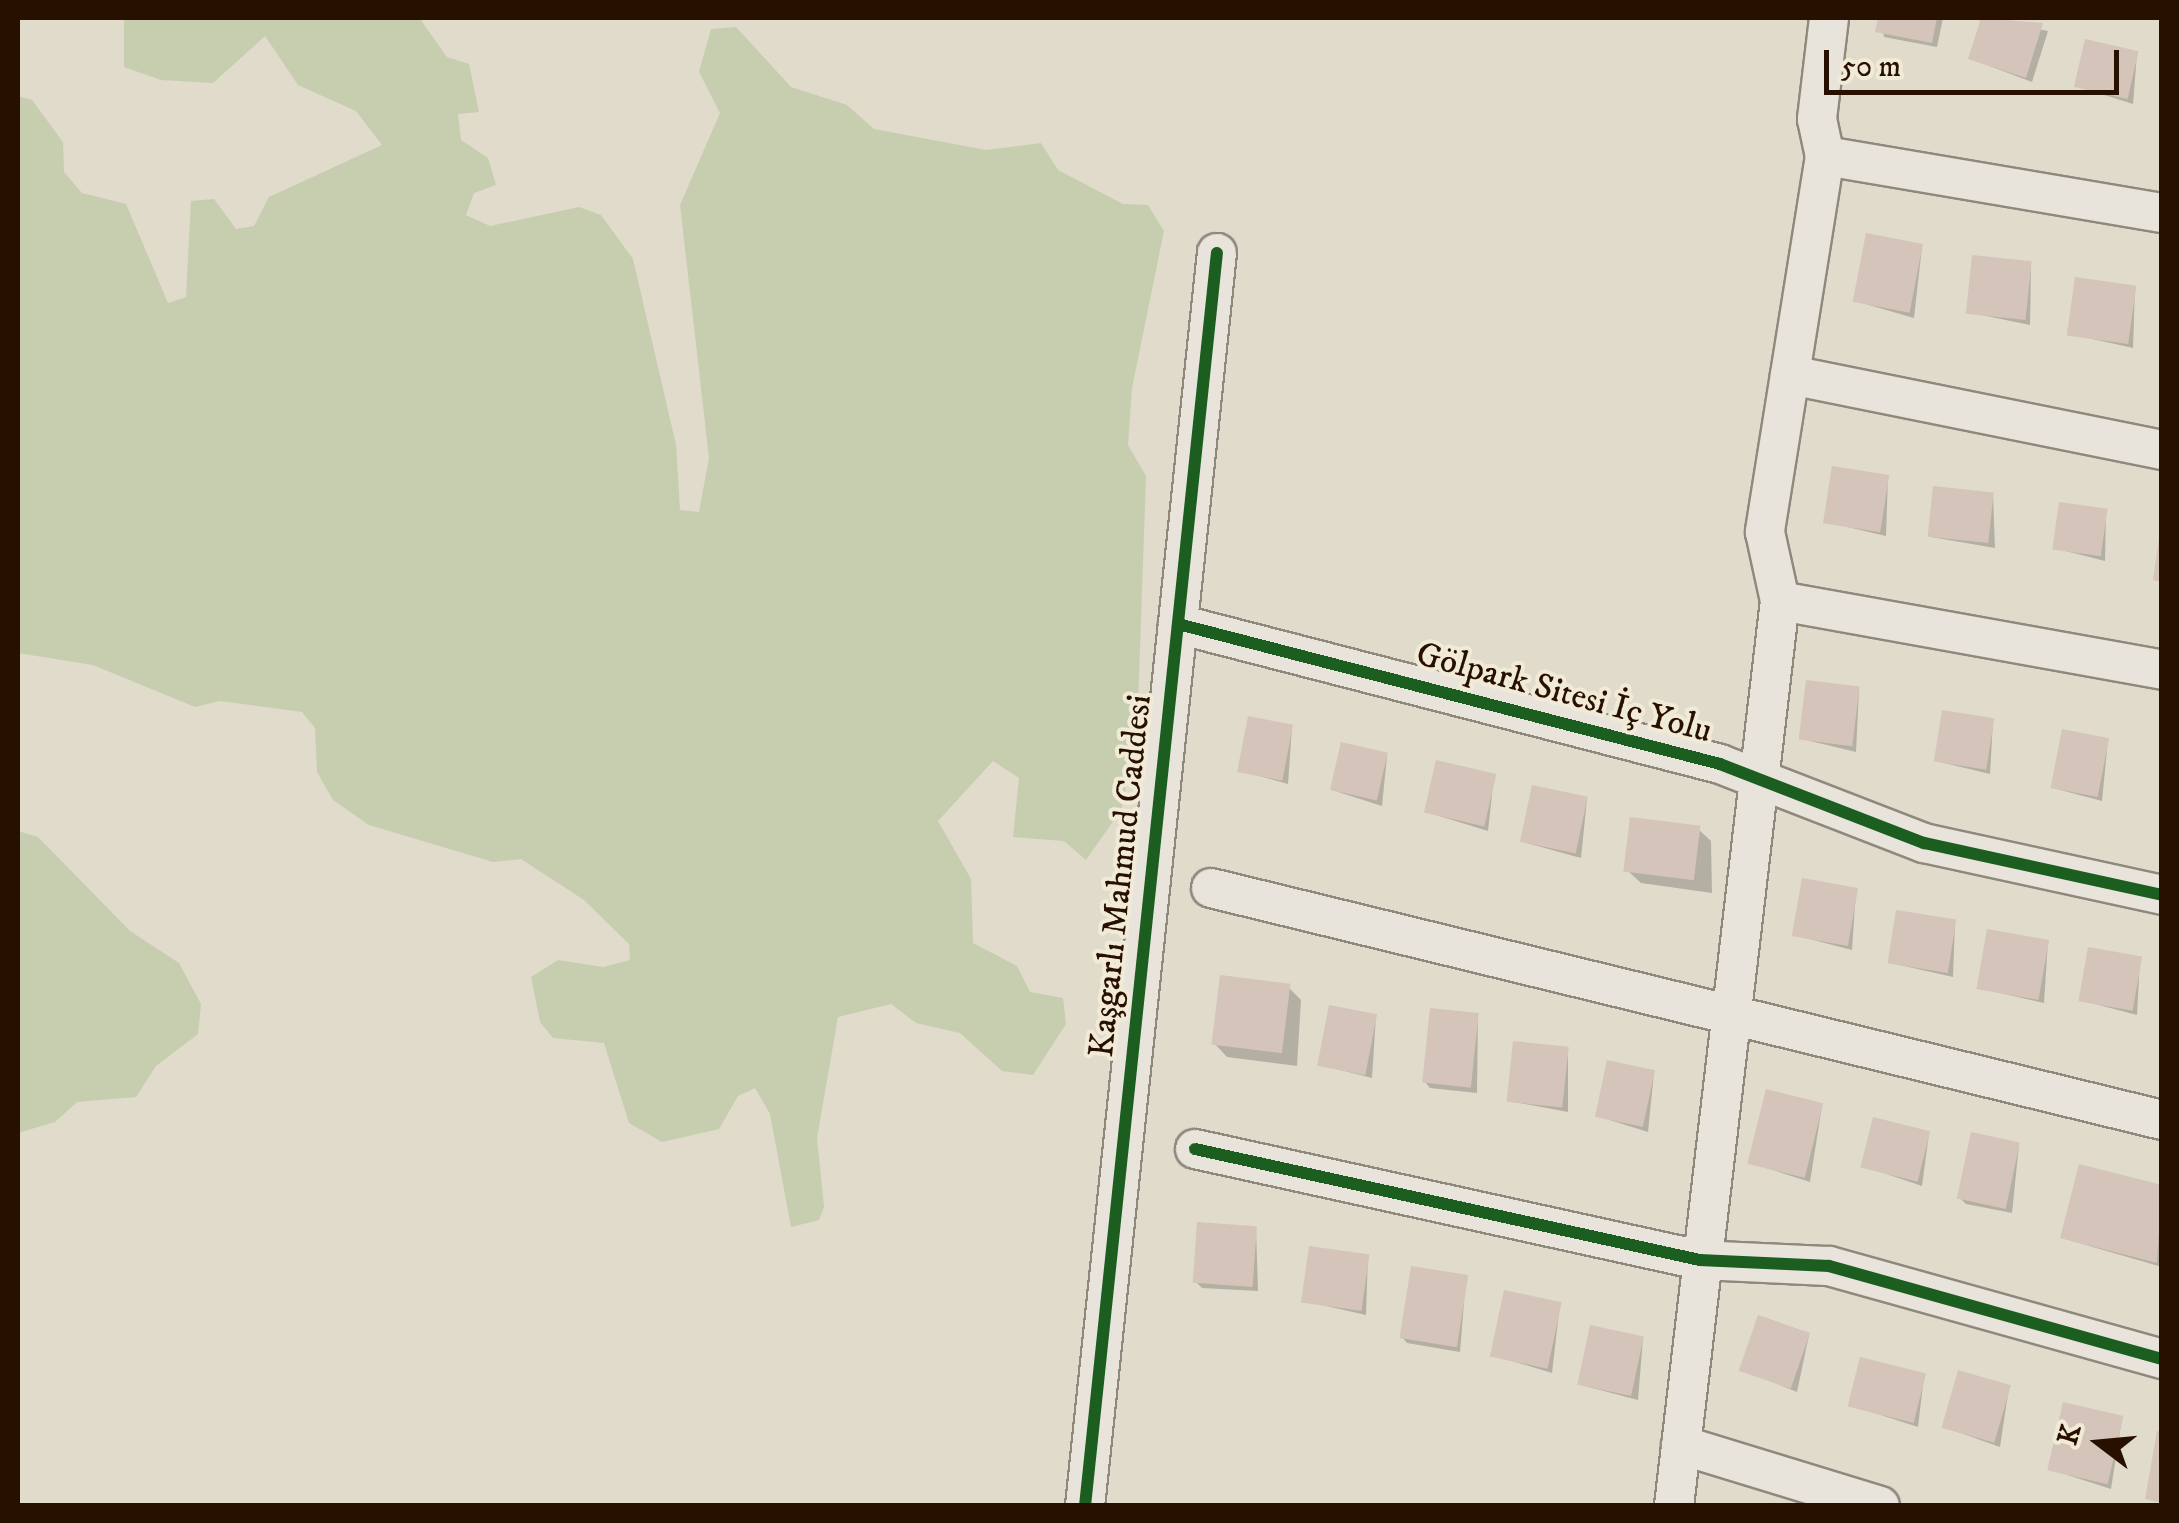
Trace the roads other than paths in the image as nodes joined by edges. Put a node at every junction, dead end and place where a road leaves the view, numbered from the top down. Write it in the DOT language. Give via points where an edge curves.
graph roads {
  1 [pos="1830,18"];
  2 [pos="1825,156"];
  3 [pos="2162,213"];
  4 [pos="1217,253"];
  5 [pos="1790,376"];
  6 [pos="2162,450"];
  7 [pos="1780,601"];
  8 [pos="1178,624"];
  9 [pos="2162,670"];
  10 [pos="1754,784"];
  11 [pos="1211,888"];
  12 [pos="2162,895"];
  13 [pos="1728,1007"];
  14 [pos="2162,1120"];
  15 [pos="1194,1149"];
  16 [pos="1700,1260"];
  17 [pos="2162,1359"];
  18 [pos="1681,1445"];
  19 [pos="1085,1506"];
  20 [pos="1674,1506"];
  21 [pos="1880,1506"];
  1 -- 2 [label="street, Gölpark Sitesi İç Yolu" via="1817,119"];
  2 -- 3 [label="street"];
  2 -- 5 [label="street, Gölpark Sitesi İç Yolu"];
  4 -- 8 [label="street, Kaşgarlı Mahmud Caddesi"];
  5 -- 6 [label="street"];
  5 -- 7 [label="street, Gölpark Sitesi İç Yolu" via="1765,532"];
  7 -- 9 [label="street"];
  7 -- 10 [label="street, Gölpark Sitesi İç Yolu"];
  8 -- 10 [label="street, Gölpark Sitesi İç Yolu" via="1720,764"];
  8 -- 19 [label="street, Kaşgarlı Mahmud Caddesi"];
  10 -- 12 [label="street, Gölpark Sitesi İç Yolu" via="1924,843"];
  10 -- 13 [label="street, Gölpark Sitesi İç Yolu"];
  11 -- 13 [label="street"];
  13 -- 14 [label="street"];
  13 -- 16 [label="street, Gölpark Sitesi İç Yolu"];
  15 -- 16 [label="street"];
  16 -- 17 [label="street" via="1829,1266"];
  16 -- 18 [label="street, Gölpark Sitesi İç Yolu"];
  18 -- 20 [label="street, Gölpark Sitesi İç Yolu"];
  18 -- 21 [label="street"];
}
